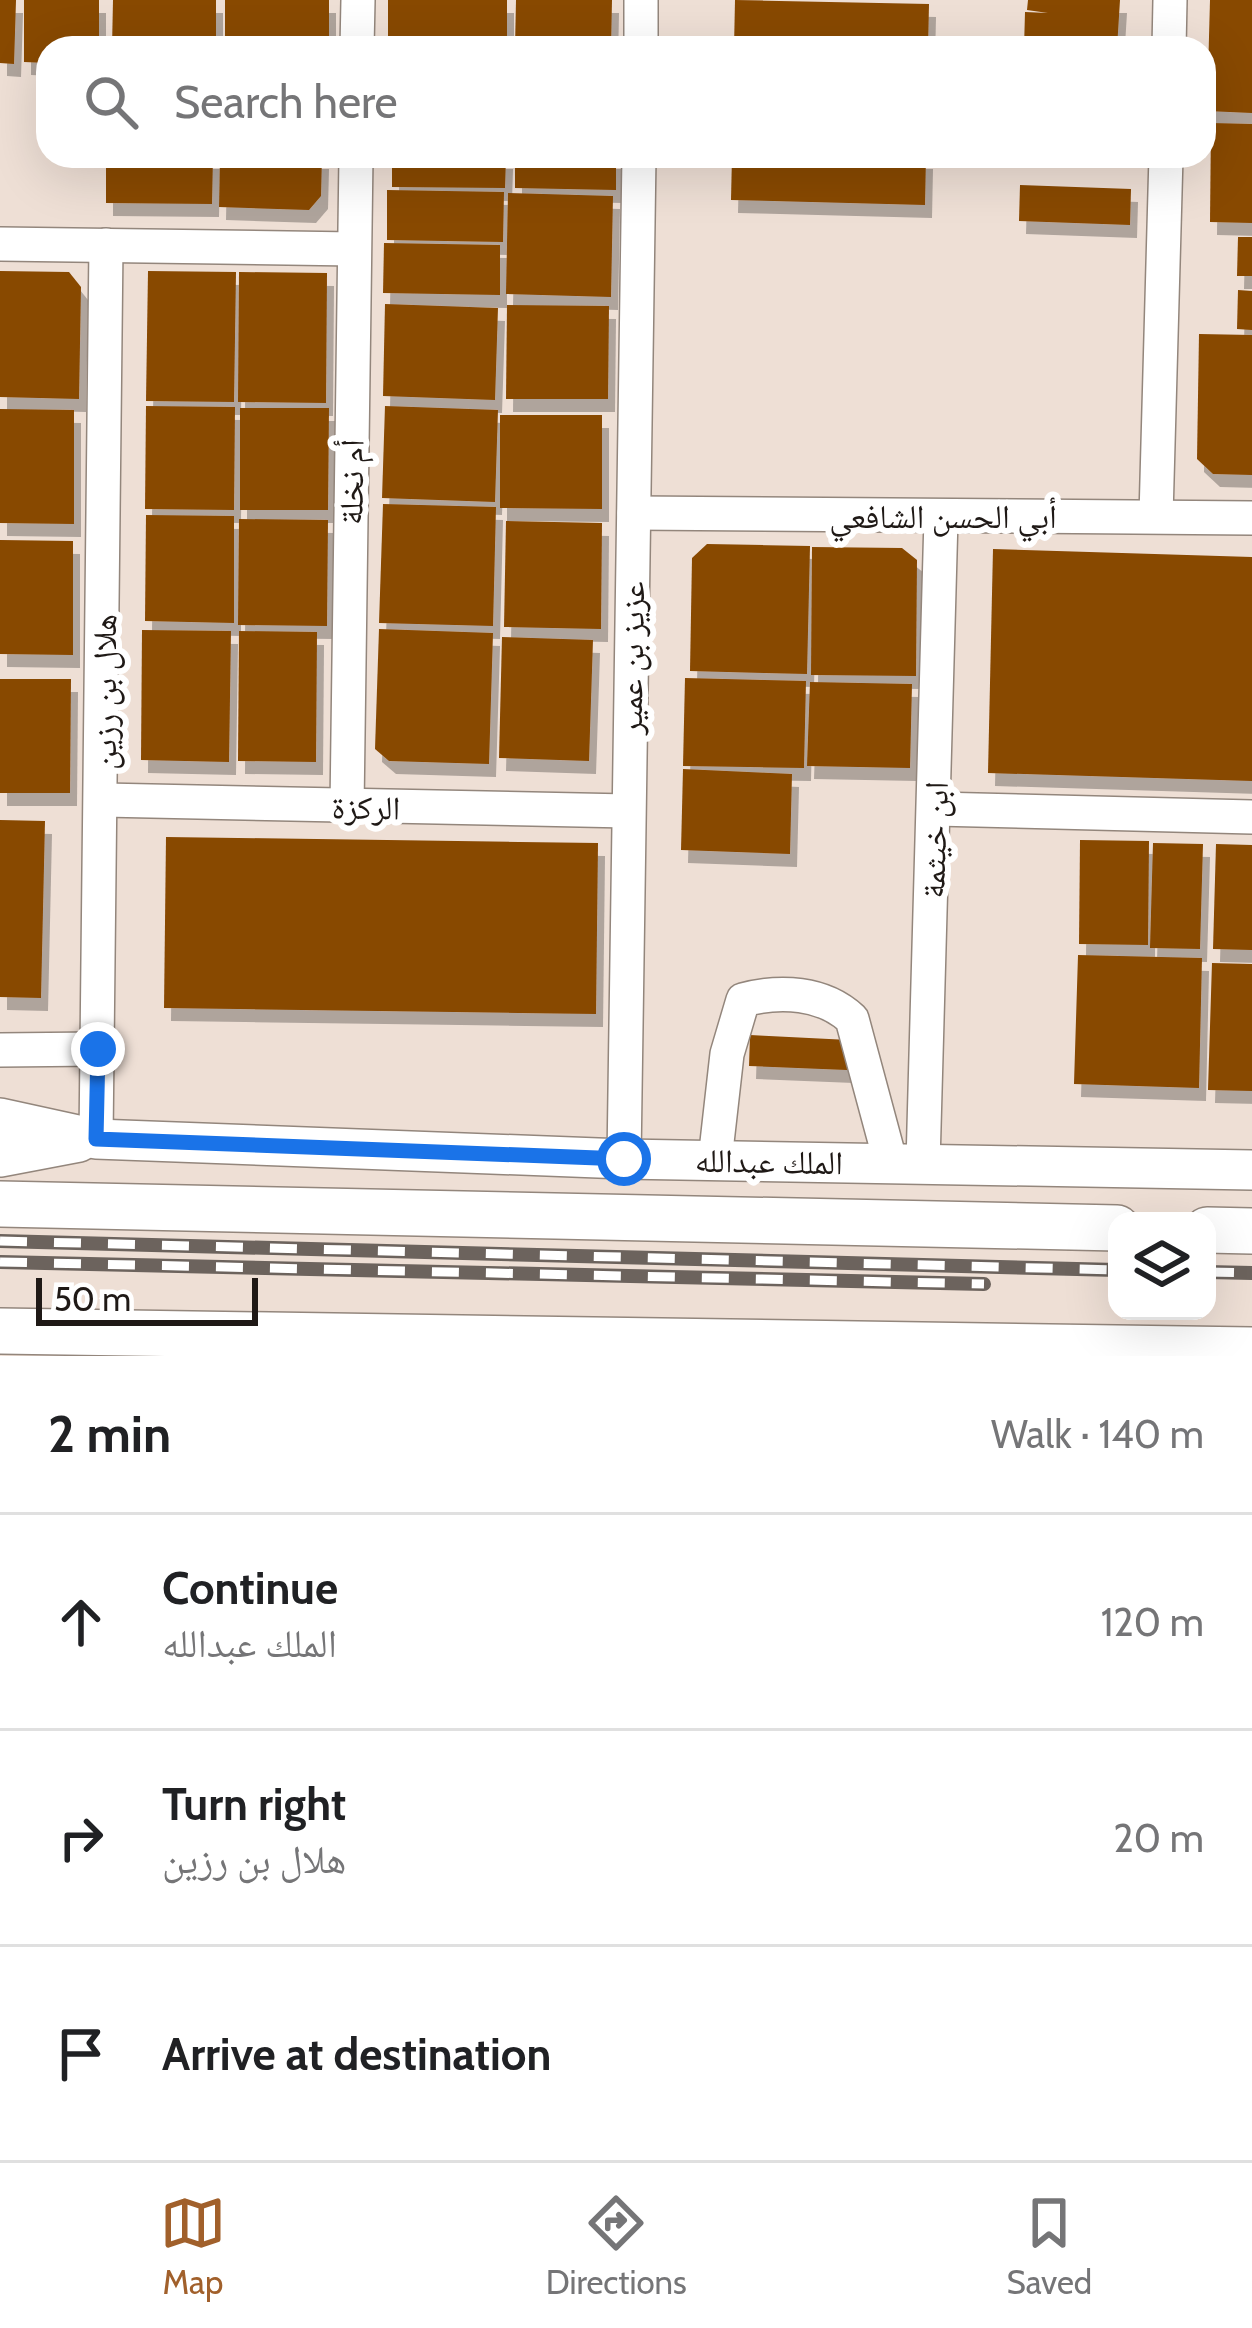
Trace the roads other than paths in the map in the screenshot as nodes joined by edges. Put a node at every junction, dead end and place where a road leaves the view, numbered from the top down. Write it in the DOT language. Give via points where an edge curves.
graph roads {
  1 [pos="358,0"];
  2 [pos="641,0"];
  3 [pos="1170,0"];
  4 [pos="357,36"];
  5 [pos="640,36"];
  6 [pos="1169,36"];
  7 [pos="356,168"];
  8 [pos="639,168"];
  9 [pos="1166,168"];
  10 [pos="0,244"];
  11 [pos="106,245"];
  12 [pos="354,249"];
  13 [pos="634,513"];
  14 [pos="1156,516"];
  15 [pos="941,518"];
  16 [pos="1252,518"];
  17 [pos="104,800"];
  18 [pos="347,807"];
  19 [pos="936,809"];
  20 [pos="628,811"];
  21 [pos="1252,817"];
  22 [pos="98,1049"];
  23 [pos="0,1050"];
  24 [pos="0,1118"];
  25 [pos="0,1137"];
  26 [pos="96,1139"];
  27 [pos="0,1157"];
  28 [pos="624,1159"];
  29 [pos="715,1160"];
  30 [pos="907,1163"];
  31 [pos="1252,1170"];
  32 [pos="0,1204"];
  33 [pos="1108,1228"];
  34 [pos="1216,1230"];
  35 [pos="1252,1231"];
  36 [pos="0,1331"];
  37 [pos="1252,1350"];
  1 -- 4 [label="street"];
  2 -- 5 [label="street"];
  3 -- 6 [label="street"];
  7 -- 12 [label="street, أم نخلة"];
  8 -- 13 [label="street, عزيز بن عمير"];
  9 -- 14 [label="street"];
  10 -- 11 [label="street"];
  11 -- 12 [label="street"];
  11 -- 17 [label="street, هلال بن رزين"];
  12 -- 18 [label="street, أم نخلة"];
  13 -- 15 [label="street, أبي الحسن الشافعي"];
  13 -- 20 [label="street, عزيز بن عمير"];
  14 -- 15 [label="street, أبي الحسن الشافعي"];
  14 -- 16 [label="street, أبي الحسن الشافعي"];
  15 -- 19 [label="street, ابن خيثمة"];
  17 -- 18 [label="street, الركزة"];
  17 -- 22 [label="street, هلال بن رزين"];
  18 -- 20 [label="street, الركزة"];
  19 -- 21 [label="street"];
  19 -- 30 [label="street, ابن خيثمة"];
  20 -- 28 [label="street, عزيز بن عمير"];
  22 -- 23 [label="street"];
  22 -- 26 [label="street, هلال بن رزين"];
  24 -- 26 [label="main road, الملك عبدالله"];
  25 -- 26 [label="main road"];
  26 -- 27 [label="main road"];
  26 -- 28 [label="main road, الملك عبدالله"];
  28 -- 29 [label="main road, الملك عبدالله"];
  29 -- 30 [label="main road, الملك عبدالله"];
  29 -- 30 [label="street" via="735,1024 742,1000 763,994 819,997 852,1018"];
  30 -- 31 [label="main road, الملك عبدالله"];
  32 -- 33 [label="highway, الملك عبدالله"];
  34 -- 35 [label="highway"];
  36 -- 37 [label="highway"];
}
